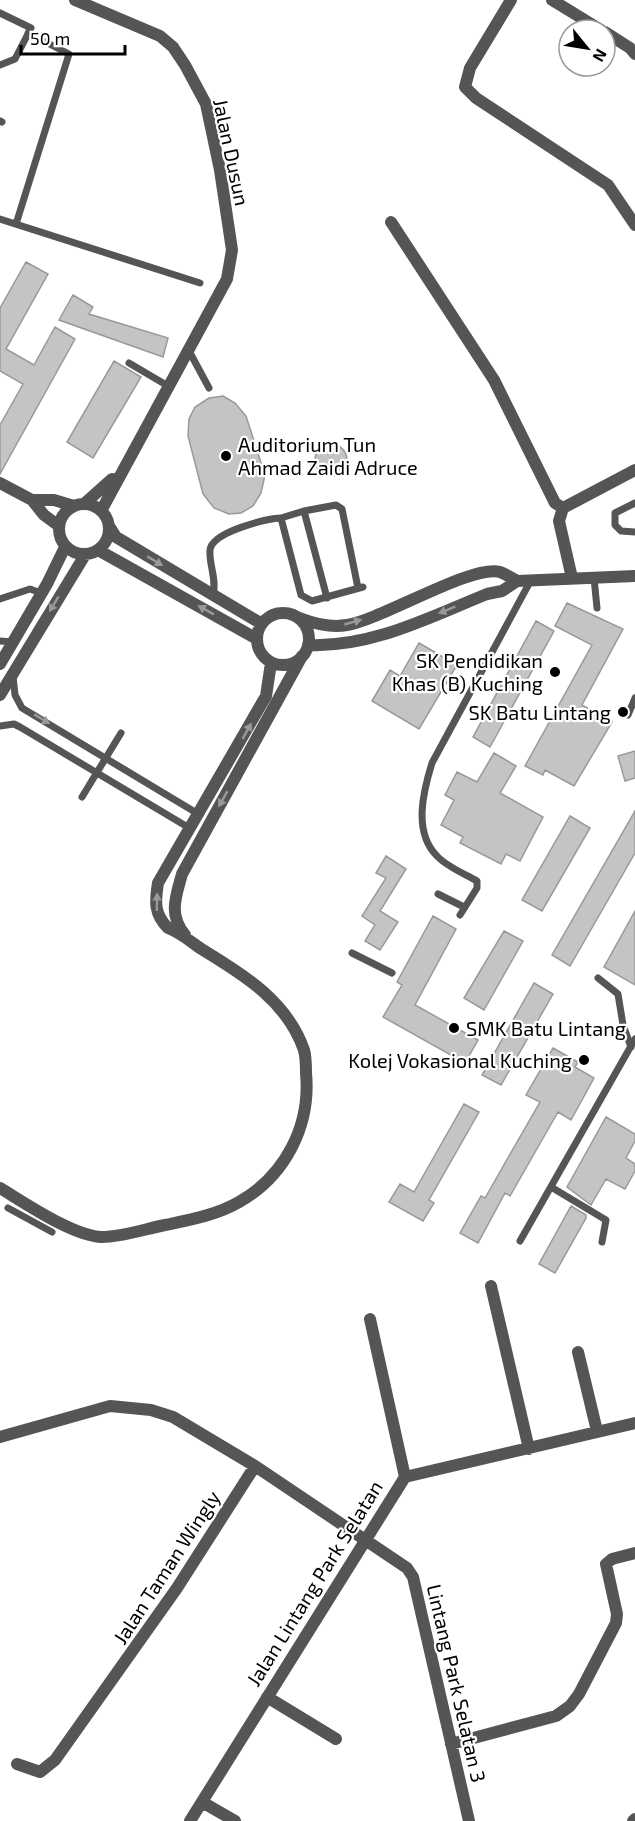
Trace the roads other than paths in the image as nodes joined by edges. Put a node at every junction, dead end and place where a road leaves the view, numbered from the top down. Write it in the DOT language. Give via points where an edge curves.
graph roads {
  1 [pos="75,0"];
  2 [pos="511,0"];
  3 [pos="552,0"];
  4 [pos="0,13"];
  5 [pos="582,18"];
  6 [pos="28,33"];
  7 [pos="617,40"];
  8 [pos="635,54"];
  9 [pos="0,65"];
  10 [pos="0,219"];
  11 [pos="391,222"];
  12 [pos="16,224"];
  13 [pos="635,225"];
  14 [pos="200,283"];
  15 [pos="192,343"];
  16 [pos="129,363"];
  17 [pos="168,386"];
  18 [pos="209,388"];
  19 [pos="123,467"];
  20 [pos="635,470"];
  21 [pos="0,483"];
  22 [pos="32,500"];
  23 [pos="635,503"];
  24 [pos="79,505"];
  25 [pos="562,508"];
  26 [pos="101,511"];
  27 [pos="304,511"];
  28 [pos="281,518"];
  29 [pos="59,526"];
  30 [pos="109,526"];
  31 [pos="635,532"];
  32 [pos="65,547"];
  33 [pos="98,550"];
  34 [pos="85,555"];
  35 [pos="635,576"];
  36 [pos="594,578"];
  37 [pos="572,579"];
  38 [pos="531,580"];
  39 [pos="517,581"];
  40 [pos="41,593"];
  41 [pos="213,596"];
  42 [pos="327,598"];
  43 [pos="0,599"];
  44 [pos="597,608"];
  45 [pos="297,617"];
  46 [pos="262,624"];
  47 [pos="257,639"];
  48 [pos="0,641"];
  49 [pos="13,642"];
  50 [pos="305,650"];
  51 [pos="271,663"];
  52 [pos="0,664"];
  53 [pos="12,674"];
  54 [pos="0,695"];
  55 [pos="635,698"];
  56 [pos="628,715"];
  57 [pos="0,726"];
  58 [pos="121,733"];
  59 [pos="106,759"];
  60 [pos="98,773"];
  61 [pos="82,797"];
  62 [pos="200,815"];
  63 [pos="191,829"];
  64 [pos="438,894"];
  65 [pos="465,907"];
  66 [pos="460,915"];
  67 [pos="192,943"];
  68 [pos="352,953"];
  69 [pos="392,973"];
  70 [pos="598,978"];
  71 [pos="635,1039"];
  72 [pos="631,1047"];
  73 [pos="551,1186"];
  74 [pos="0,1188"];
  75 [pos="8,1208"];
  76 [pos="52,1232"];
  77 [pos="520,1241"];
  78 [pos="602,1242"];
  79 [pos="491,1286"];
  80 [pos="370,1319"];
  81 [pos="578,1352"];
  82 [pos="635,1423"];
  83 [pos="597,1431"];
  84 [pos="0,1437"];
  85 [pos="529,1449"];
  86 [pos="255,1466"];
  87 [pos="405,1477"];
  88 [pos="365,1540"];
  89 [pos="635,1553"];
  90 [pos="267,1697"];
  91 [pos="336,1739"];
  92 [pos="451,1744"];
  93 [pos="17,1764"];
  94 [pos="202,1802"];
  95 [pos="190,1821"];
  96 [pos="236,1821"];
  97 [pos="469,1821"];
  1 -- 15 [label="street, Jalan Dusun" via="160,36 173,48 206,104 232,260 227,279"];
  2 -- 13 [label="street" via="470,68 465,87 608,185"];
  3 -- 5 [label="street"];
  4 -- 6 [label="lane" via="31,28"];
  6 -- 9 [label="lane" via="15,60"];
  6 -- 12 [label="lane" via="69,54"];
  7 -- 8 [label="street"];
  10 -- 12 [label="lane"];
  11 -- 25 [label="street" via="494,380 555,503"];
  12 -- 14 [label="lane"];
  15 -- 17 [label="street, Jalan Dusun"];
  15 -- 18 [label="lane"];
  16 -- 17 [label="lane"];
  17 -- 19 [label="street, Jalan Dusun"];
  19 -- 24 [label="street" via="102,491"];
  19 -- 26 [label="street"];
  20 -- 25 [label="street"];
  21 -- 22 [label="street"];
  22 -- 24 [label="street"];
  22 -- 29 [label="street"];
  23 -- 31 [label="lane" via="615,513 615,525 621,531"];
  24 -- 26 [label="street"];
  24 -- 29 [label="street" via="61,518"];
  25 -- 37 [label="street" via="559,521"];
  26 -- 30 [label="street"];
  27 -- 28 [label="lane"];
  27 -- 42 [label="lane"];
  27 -- 42 [label="lane" via="336,505 342,509 360,587"];
  28 -- 41 [label="lane" via="220,536 213,543"];
  28 -- 42 [label="lane" via="301,596 312,601"];
  29 -- 32 [label="street"];
  30 -- 33 [label="street" via="107,540"];
  30 -- 41 [label="street, one-way" via="116,537"];
  32 -- 34 [label="street"];
  32 -- 40 [label="street"];
  33 -- 34 [label="street"];
  47 -- 33 [label="street, one-way"];
  34 -- 53 [label="street, one-way"];
  35 -- 36 [label="street"];
  36 -- 37 [label="street"];
  36 -- 44 [label="lane"];
  37 -- 38 [label="street"];
  38 -- 39 [label="street"];
  38 -- 65 [label="lane" via="432,763 426,782 422,804 427,843 438,858 477,881"];
  45 -- 39 [label="street, one-way" via="320,625 346,625 482,573 499,572"];
  39 -- 50 [label="street, one-way" via="502,591 374,638"];
  40 -- 43 [label="lane" via="30,589"];
  40 -- 49 [label="street"];
  41 -- 46 [label="street"];
  45 -- 46 [label="street" via="278,614"];
  45 -- 50 [label="street" via="307,629"];
  46 -- 47 [label="street"];
  47 -- 51 [label="street" via="261,653"];
  48 -- 49 [label="lane"];
  49 -- 52 [label="street"];
  50 -- 51 [label="street" via="291,664"];
  50 -- 67 [label="street, one-way" via="182,874 173,903 175,918"];
  62 -- 51 [label="street, one-way" via="266,696"];
  53 -- 54 [label="street"];
  53 -- 59 [label="lane, one-way" via="15,695 22,708"];
  55 -- 56 [label="lane"];
  57 -- 60 [label="lane" via="14,724"];
  58 -- 59 [label="lane"];
  59 -- 60 [label="lane"];
  59 -- 62 [label="lane"];
  60 -- 61 [label="lane"];
  60 -- 63 [label="lane"];
  62 -- 63 [label="street"];
  67 -- 63 [label="street, one-way" via="161,920 155,902 158,883"];
  64 -- 65 [label="lane"];
  65 -- 66 [label="lane"];
  67 -- 74 [label="street" via="259,985 275,1002 304,1051 305,1117 280,1167 246,1198 223,1210 103,1237 68,1226"];
  68 -- 69 [label="lane"];
  70 -- 72 [label="lane" via="618,994"];
  71 -- 72 [label="lane"];
  72 -- 73 [label="lane"];
  73 -- 77 [label="lane"];
  73 -- 78 [label="lane" via="606,1220"];
  75 -- 76 [label="lane"];
  79 -- 85 [label="street"];
  80 -- 87 [label="street"];
  81 -- 83 [label="street"];
  82 -- 83 [label="street, Jalan Lintang Park Selatan"];
  83 -- 85 [label="street, Jalan Lintang Park Selatan"];
  84 -- 86 [label="street" via="110,1406 131,1408 173,1417"];
  85 -- 87 [label="street, Jalan Lintang Park Selatan"];
  86 -- 88 [label="street"];
  86 -- 93 [label="street, Jalan Taman Wingly" via="159,1616 55,1760 40,1772"];
  87 -- 88 [label="street, Jalan Lintang Park Selatan"];
  88 -- 90 [label="street, Jalan Lintang Park Selatan"];
  88 -- 92 [label="street, Lintang Park Selatan 3" via="407,1568 413,1577"];
  89 -- 92 [label="street" via="606,1564 616,1623 570,1707 556,1716"];
  90 -- 91 [label="street"];
  90 -- 94 [label="street, Jalan Lintang Park Selatan"];
  92 -- 97 [label="street, Lintang Park Selatan 3"];
  94 -- 95 [label="street, Jalan Lintang Park Selatan"];
  94 -- 96 [label="street"];
}
